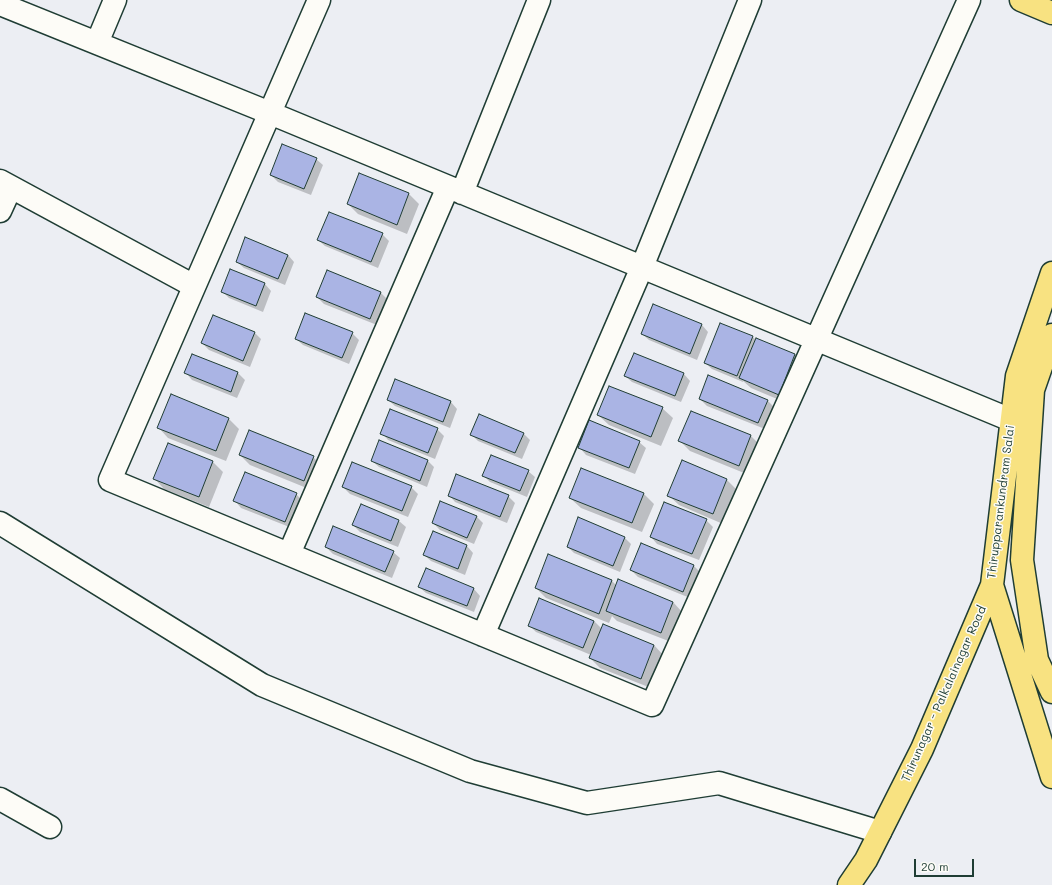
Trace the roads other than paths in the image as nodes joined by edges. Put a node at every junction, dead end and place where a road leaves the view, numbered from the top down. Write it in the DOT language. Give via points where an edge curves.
graph roads {
  1 [pos="115,0"];
  2 [pos="319,0"];
  3 [pos="539,0"];
  4 [pos="750,0"];
  5 [pos="969,0"];
  6 [pos="1021,0"];
  7 [pos="0,4"];
  8 [pos="1052,13"];
  9 [pos="97,44"];
  10 [pos="270,113"];
  11 [pos="6,184"];
  12 [pos="455,190"];
  13 [pos="0,211"];
  14 [pos="642,267"];
  15 [pos="1052,273"];
  16 [pos="194,286"];
  17 [pos="1052,335"];
  18 [pos="816,340"];
  19 [pos="1011,420"];
  20 [pos="0,524"];
  21 [pos="289,554"];
  22 [pos="992,586"];
  23 [pos="483,635"];
  24 [pos="1052,692"];
  25 [pos="1052,777"];
  26 [pos="0,799"];
  27 [pos="50,826"];
  28 [pos="880,832"];
  29 [pos="849,885"];
  1 -- 9 [label="street"];
  2 -- 10 [label="street"];
  3 -- 12 [label="street"];
  4 -- 14 [label="street"];
  5 -- 18 [label="street"];
  6 -- 8 [label="main road"];
  7 -- 9 [label="street"];
  9 -- 10 [label="street"];
  10 -- 12 [label="street"];
  10 -- 16 [label="street"];
  11 -- 13 [label="street"];
  11 -- 16 [label="street"];
  12 -- 14 [label="street"];
  12 -- 21 [label="street"];
  14 -- 18 [label="street"];
  14 -- 23 [label="street"];
  15 -- 19 [label="main road, Thirupparankundram Salai" via="1016,376"];
  16 -- 21 [label="street" via="110,480"];
  17 -- 24 [label="main road, Thirupparankundram Salai" via="1033,390 1022,560 1037,660"];
  18 -- 19 [label="street"];
  18 -- 23 [label="street" via="652,705"];
  19 -- 22 [label="main road, Thirupparankundram Salai"];
  20 -- 28 [label="street" via="262,685 470,771 587,803 718,783"];
  21 -- 23 [label="street"];
  22 -- 25 [label="main road, Thirupparankundram Salai"];
  22 -- 28 [label="main road, Thirunagar - Palkalainagar Road" via="922,749"];
  26 -- 27 [label="street"];
  28 -- 29 [label="main road, Thirunagar - Palkalainagar Road" via="866,860"];
}
